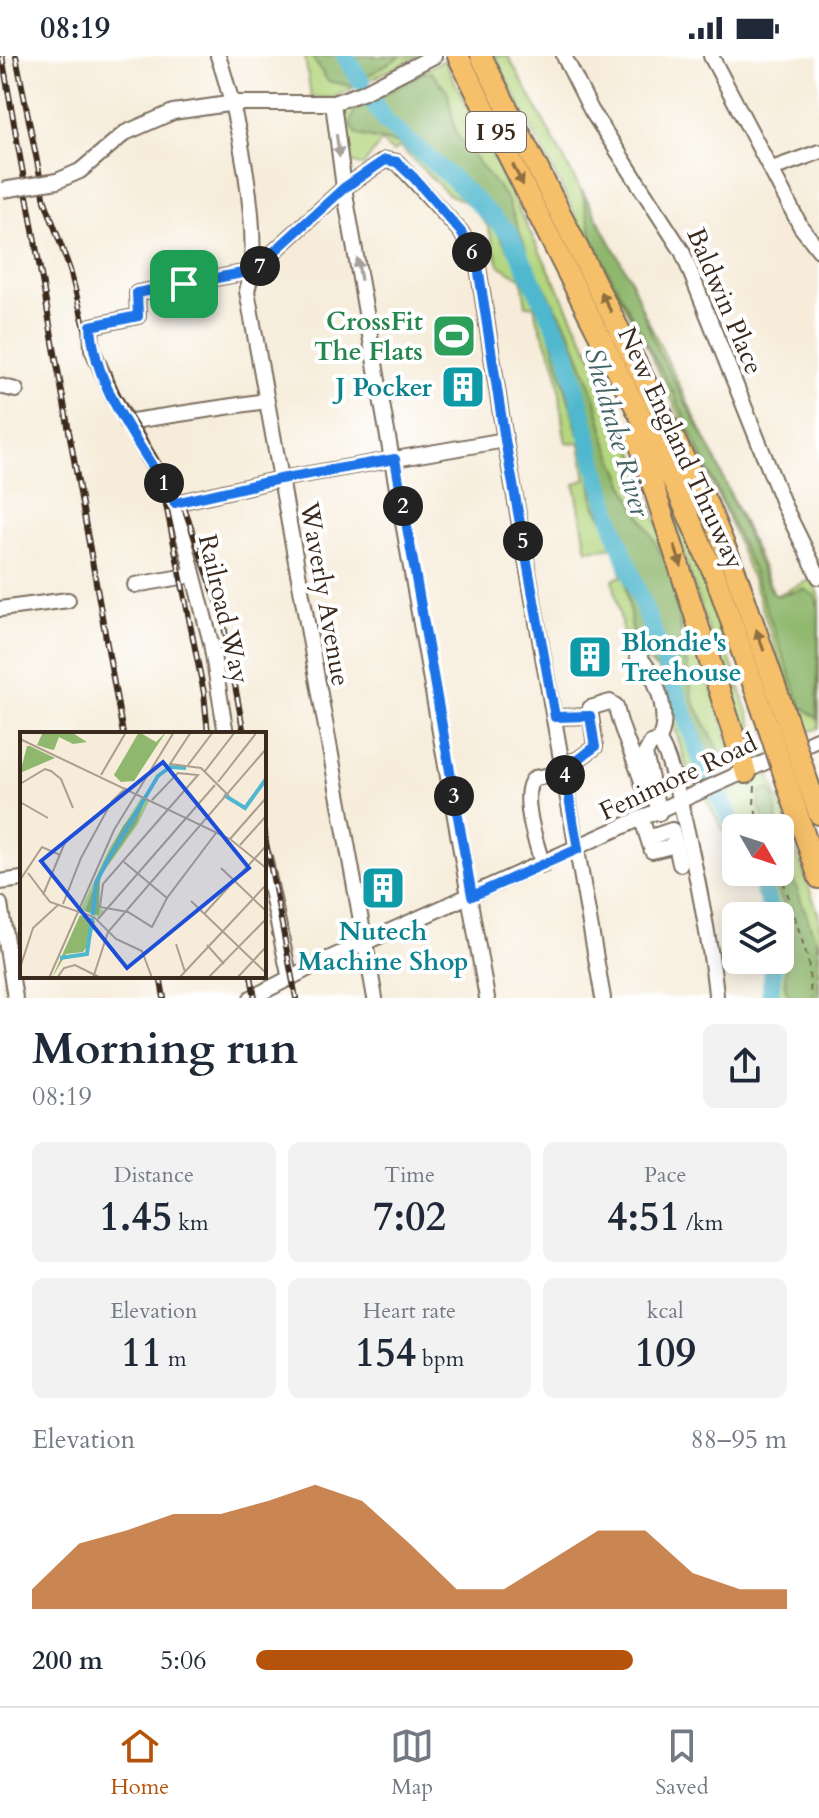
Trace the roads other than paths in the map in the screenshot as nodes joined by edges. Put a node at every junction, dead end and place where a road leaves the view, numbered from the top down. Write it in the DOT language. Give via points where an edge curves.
graph roads {
  1 [pos="218,56"];
  2 [pos="434,56"];
  3 [pos="458,56"];
  4 [pos="481,56"];
  5 [pos="564,56"];
  6 [pos="711,56"];
  7 [pos="235,103"];
  8 [pos="333,103"];
  9 [pos="819,152"];
  10 [pos="772,169"];
  11 [pos="344,188"];
  12 [pos="2,190"];
  13 [pos="819,250"];
  14 [pos="253,271"];
  15 [pos="581,300"];
  16 [pos="0,386"];
  17 [pos="16,390"];
  18 [pos="266,401"];
  19 [pos="126,422"];
  20 [pos="505,440"];
  21 [pos="395,459"];
  22 [pos="280,479"];
  23 [pos="175,503"];
  24 [pos="193,575"];
  25 [pos="819,577"];
  26 [pos="135,585"];
  27 [pos="68,600"];
  28 [pos="0,609"];
  29 [pos="637,655"];
  30 [pos="590,716"];
  31 [pos="555,717"];
  32 [pos="776,718"];
  33 [pos="226,732"];
  34 [pos="819,738"];
  35 [pos="658,741"];
  36 [pos="564,768"];
  37 [pos="753,770"];
  38 [pos="681,803"];
  39 [pos="819,814"];
  40 [pos="651,817"];
  41 [pos="680,842"];
  42 [pos="578,849"];
  43 [pos="680,864"];
  44 [pos="543,865"];
  45 [pos="266,866"];
  46 [pos="819,878"];
  47 [pos="20,879"];
  48 [pos="0,882"];
  49 [pos="472,896"];
  50 [pos="0,904"];
  51 [pos="365,944"];
  52 [pos="290,979"];
  53 [pos="716,991"];
  54 [pos="15,998"];
  55 [pos="251,998"];
  56 [pos="375,998"];
  57 [pos="487,998"];
  58 [pos="603,998"];
  1 -- 7 [label="street, Waverly Avenue"];
  2 -- 8 [label="street"];
  3 -- 15 [label="highway, New England Thruway / I 95, one-way"];
  32 -- 4 [label="highway, New England Thruway / I 95, one-way" via="735,571 708,506"];
  5 -- 25 [label="street, Baldwin Place" via="591,110 682,251 785,508"];
  6 -- 10 [label="street"];
  7 -- 8 [label="street"];
  7 -- 12 [label="street, bridge" via="173,112 136,127 80,171 57,181"];
  7 -- 14 [label="street, Waverly Avenue"];
  8 -- 11 [label="street, one-way"];
  9 -- 10 [label="street"];
  10 -- 13 [label="street" via="801,227"];
  11 -- 14 [label="street"];
  11 -- 20 [label="street" via="385,160 397,162 461,232 477,260"];
  21 -- 11 [label="street, one-way"];
  14 -- 18 [label="street, Waverly Avenue" via="247,291"];
  14 -- 19 [label="street, Railroad Way" via="137,293 138,316 91,326 92,349"];
  15 -- 32 [label="highway, New England Thruway / I 95" via="697,534"];
  15 -- 37 [label="highway, one-way" via="644,452"];
  16 -- 17 [label="street"];
  18 -- 19 [label="street"];
  18 -- 22 [label="street, Waverly Avenue"];
  19 -- 23 [label="street, Railroad Way"];
  20 -- 21 [label="street"];
  20 -- 31 [label="street"];
  21 -- 22 [label="street"];
  21 -- 49 [label="street"];
  22 -- 23 [label="street"];
  22 -- 51 [label="street, Waverly Avenue"];
  23 -- 24 [label="street, Railroad Way"];
  24 -- 26 [label="street"];
  24 -- 33 [label="street, Railroad Way"];
  27 -- 28 [label="street"];
  29 -- 35 [label="street" via="654,678 665,727"];
  30 -- 31 [label="street"];
  30 -- 36 [label="street" via="595,747"];
  30 -- 40 [label="street" via="593,705 616,706"];
  31 -- 36 [label="street"];
  32 -- 39 [label="highway, New England Thruway / I 95, bridge"];
  32 -- 46 [label="highway, New England Thruway / I 95, bridge" via="790,792"];
  34 -- 37 [label="street, Fenimore Road"];
  35 -- 38 [label="street" via="667,749"];
  35 -- 40 [label="street" via="645,754"];
  36 -- 42 [label="street"];
  36 -- 44 [label="street" via="535,778 528,787"];
  37 -- 38 [label="street, Fenimore Road"];
  38 -- 40 [label="street, Fenimore Road"];
  38 -- 41 [label="street"];
  40 -- 41 [label="street" via="648,838 672,830"];
  40 -- 42 [label="street, Fenimore Road"];
  41 -- 43 [label="street"];
  41 -- 53 [label="street"];
  42 -- 44 [label="street, Fenimore Road"];
  42 -- 58 [label="street"];
  44 -- 49 [label="street, Fenimore Road"];
  45 -- 52 [label="street"];
  47 -- 48 [label="street"];
  49 -- 51 [label="street, Fenimore Road"];
  49 -- 57 [label="street"];
  50 -- 54 [label="street"];
  51 -- 52 [label="street, Fenimore Road"];
  51 -- 56 [label="street, Waverly Avenue"];
  52 -- 55 [label="street, Fenimore Road"];
}
